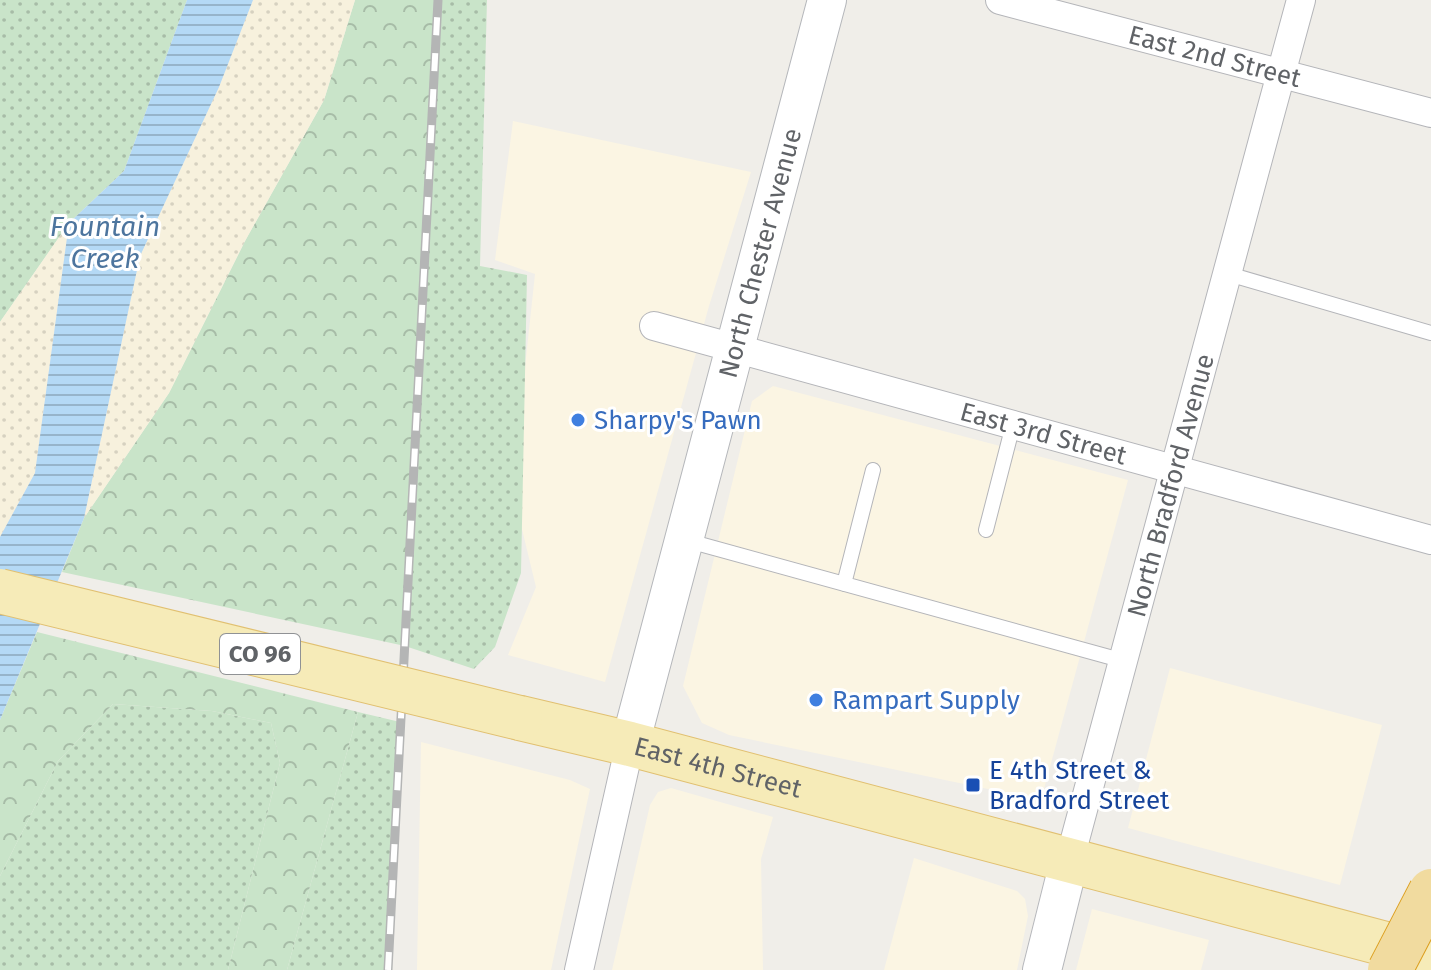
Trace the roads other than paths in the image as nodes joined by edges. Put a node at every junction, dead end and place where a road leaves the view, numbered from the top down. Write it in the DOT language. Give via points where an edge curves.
graph roads {
  1 [pos="827,0"];
  2 [pos="1000,0"];
  3 [pos="1301,0"];
  4 [pos="1280,74"];
  5 [pos="1431,113"];
  6 [pos="1224,273"];
  7 [pos="654,326"];
  8 [pos="1431,333"];
  9 [pos="733,349"];
  10 [pos="1013,425"];
  11 [pos="1177,469"];
  12 [pos="873,470"];
  13 [pos="986,530"];
  14 [pos="684,539"];
  15 [pos="1431,540"];
  16 [pos="844,584"];
  17 [pos="0,591"];
  18 [pos="1124,661"];
  19 [pos="630,744"];
  20 [pos="1070,858"];
  21 [pos="1431,891"];
  22 [pos="1431,956"];
  23 [pos="579,970"];
  24 [pos="1042,970"];
  25 [pos="1390,970"];
  1 -- 9 [label="street, North Chester Avenue"];
  2 -- 4 [label="street, East 2nd Street"];
  3 -- 4 [label="street, North Bradford Avenue"];
  4 -- 5 [label="street, East 2nd Street"];
  4 -- 6 [label="street, North Bradford Avenue"];
  6 -- 8 [label="lane"];
  6 -- 11 [label="street, North Bradford Avenue"];
  7 -- 9 [label="street, East 3rd Street"];
  9 -- 10 [label="street, East 3rd Street"];
  9 -- 14 [label="street, North Chester Avenue"];
  10 -- 11 [label="street, East 3rd Street"];
  10 -- 13 [label="lane"];
  11 -- 15 [label="street, East 3rd Street"];
  11 -- 18 [label="street, North Bradford Avenue"];
  12 -- 16 [label="lane"];
  14 -- 16 [label="lane"];
  14 -- 19 [label="street, North Chester Avenue"];
  16 -- 18 [label="lane"];
  17 -- 19 [label="main road, East 4th Street / CO 96, bridge"];
  18 -- 20 [label="street, North Bradford Avenue"];
  19 -- 20 [label="main road, East 4th Street / CO 96"];
  19 -- 23 [label="street, North Chester Avenue"];
  20 -- 22 [label="main road, East 4th Street / CO 96"];
  20 -- 24 [label="street, North Bradford Avenue"];
  21 -- 25 [label="highway, bridge"];
}
